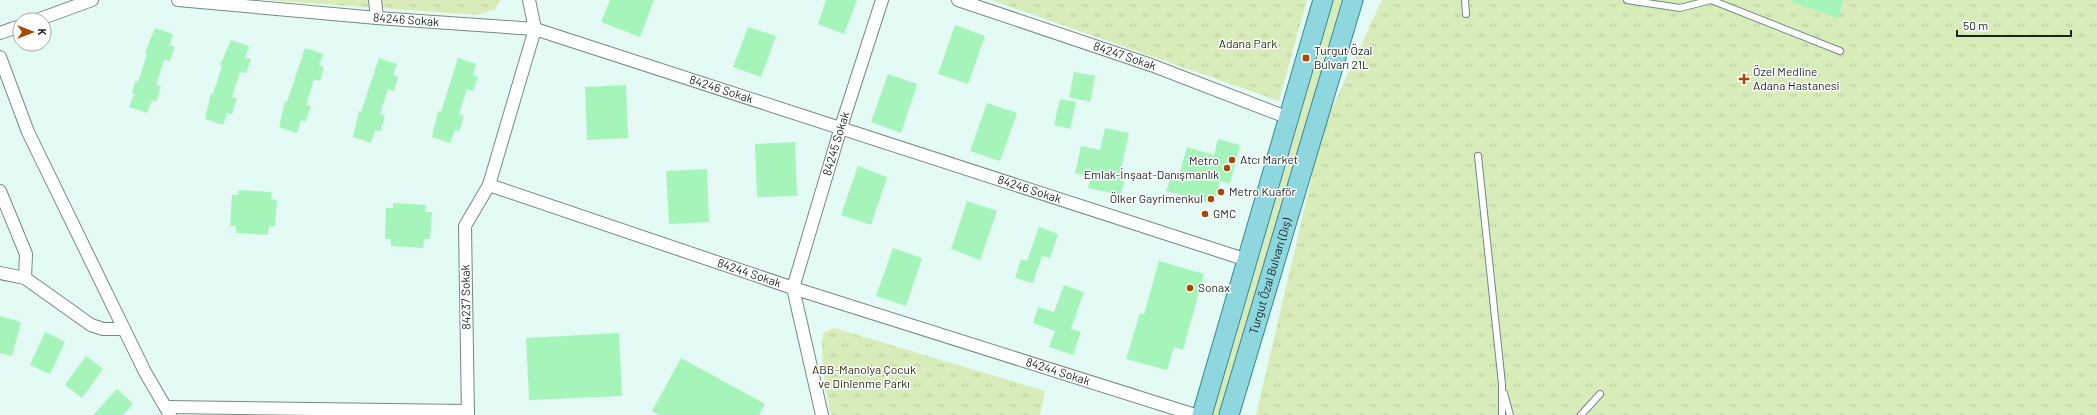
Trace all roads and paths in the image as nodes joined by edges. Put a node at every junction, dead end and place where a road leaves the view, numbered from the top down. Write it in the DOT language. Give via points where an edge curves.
graph roads {
  1 [pos="92,0"];
  2 [pos="178,0"];
  3 [pos="375,0"];
  4 [pos="529,0"];
  5 [pos="882,0"];
  6 [pos="958,0"];
  7 [pos="1323,0"];
  8 [pos="1353,0"];
  9 [pos="1465,0"];
  10 [pos="1626,0"];
  11 [pos="1711,0"];
  12 [pos="1466,14"];
  13 [pos="52,15"];
  14 [pos="377,18"];
  15 [pos="12,29"];
  16 [pos="535,30"];
  17 [pos="0,34"];
  18 [pos="1840,51"];
  19 [pos="0,57"];
  20 [pos="1289,118"];
  21 [pos="841,127"];
  22 [pos="1478,156"];
  23 [pos="489,185"];
  24 [pos="0,191"];
  25 [pos="1247,260"];
  26 [pos="0,273"];
  27 [pos="25,278"];
  28 [pos="793,288"];
  29 [pos="124,329"];
  30 [pos="1502,384"];
  31 [pos="1600,394"];
  32 [pos="168,411"];
  33 [pos="468,413"];
  34 [pos="822,415"];
  35 [pos="1195,415"];
  36 [pos="1202,415"];
  37 [pos="1230,415"];
  38 [pos="1502,415"];
  39 [pos="1510,415"];
  40 [pos="1581,415"];
  1 -- 13 [label="street"];
  2 -- 14 [label="street, 84246 Sokak"];
  3 -- 14 [label="street"];
  4 -- 16 [label="street"];
  5 -- 21 [label="street, 84245 Sokak"];
  6 -- 20 [label="street, 84247 Sokak" via="1152,65"];
  7 -- 20 [label="main road"];
  8 -- 37 [label="main road, Turgut Özal Bulvarı (Dış)"];
  9 -- 12 [label="lane"];
  10 -- 11 [label="lane" via="1680,8"];
  11 -- 18 [label="lane"];
  14 -- 16 [label="street, 84246 Sokak"];
  15 -- 17 [label="street"];
  16 -- 21 [label="street, 84246 Sokak"];
  16 -- 23 [label="street"];
  19 -- 29 [label="street" via="28,132"];
  20 -- 25 [label="main road"];
  21 -- 25 [label="street, 84246 Sokak"];
  21 -- 28 [label="street, 84245 Sokak"];
  22 -- 30 [label="lane"];
  23 -- 28 [label="street, 84244 Sokak"];
  23 -- 33 [label="street, 84237 Sokak" via="465,226"];
  24 -- 27 [label="street" via="26,254"];
  25 -- 36 [label="main road"];
  26 -- 27 [label="street"];
  27 -- 29 [label="street" via="91,325 103,329"];
  28 -- 34 [label="street"];
  28 -- 35 [label="street, 84244 Sokak"];
  29 -- 32 [label="street"];
  30 -- 38 [label="lane"];
  30 -- 39 [label="lane"];
  31 -- 40 [label="lane"];
  32 -- 33 [label="street"];
}
